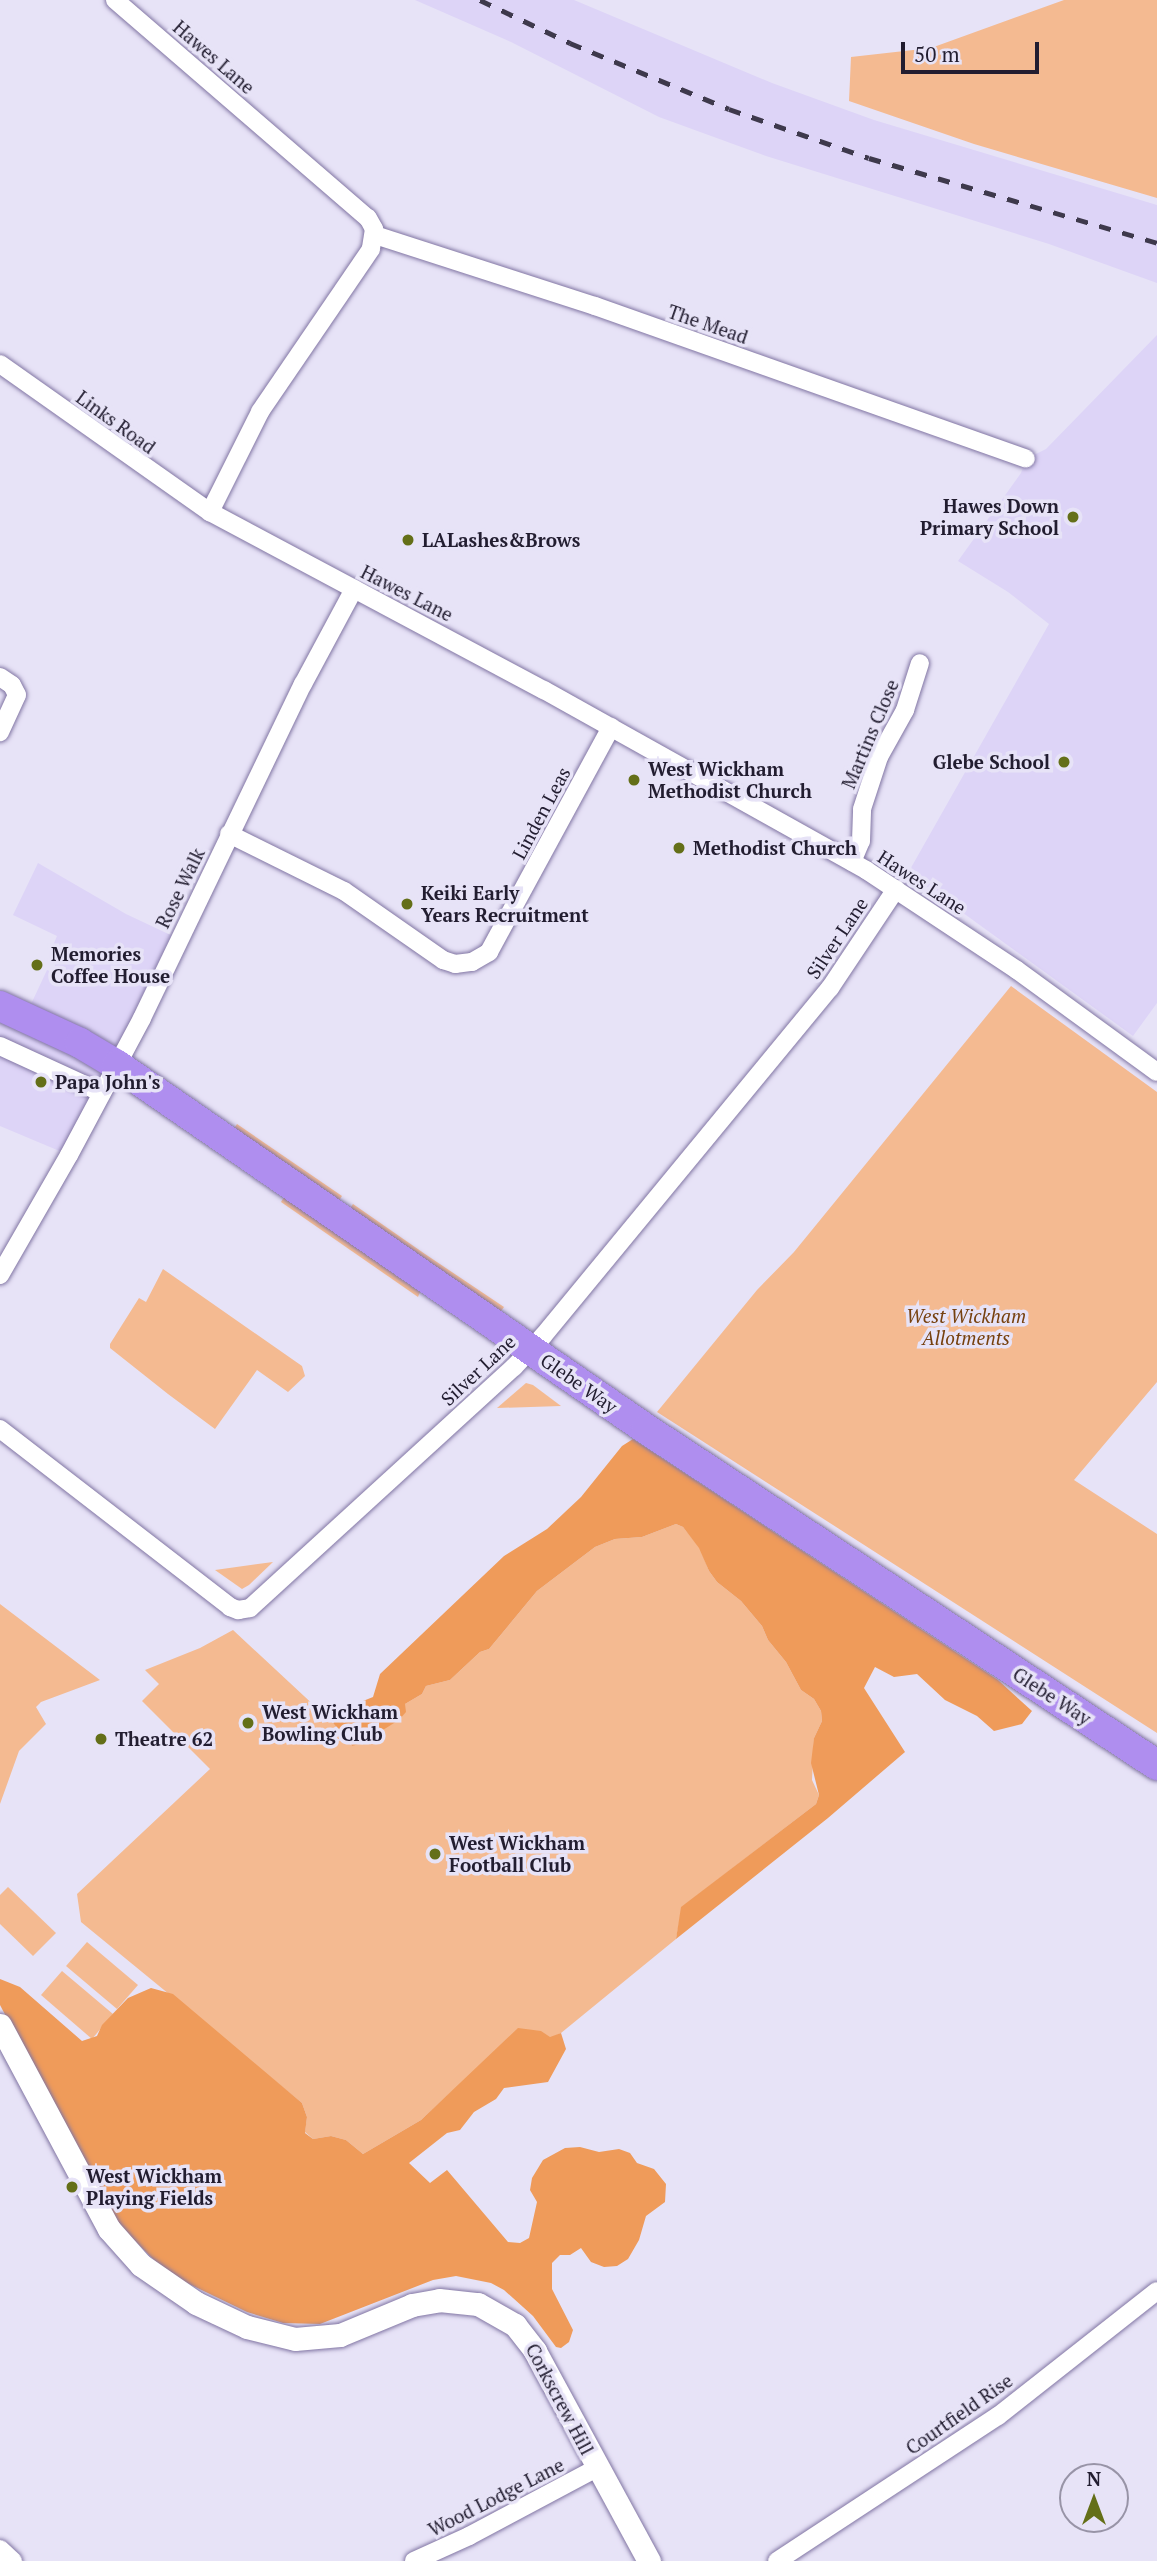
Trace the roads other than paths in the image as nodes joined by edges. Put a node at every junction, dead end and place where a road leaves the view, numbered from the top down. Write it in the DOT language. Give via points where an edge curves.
graph roads {
  1 [pos="115,0"];
  2 [pos="375,235"];
  3 [pos="0,365"];
  4 [pos="1026,459"];
  5 [pos="210,512"];
  6 [pos="354,589"];
  7 [pos="920,663"];
  8 [pos="0,677"];
  9 [pos="611,727"];
  10 [pos="0,733"];
  11 [pos="229,834"];
  12 [pos="852,862"];
  13 [pos="896,889"];
  14 [pos="0,1006"];
  15 [pos="0,1046"];
  16 [pos="117,1065"];
  17 [pos="1157,1072"];
  18 [pos="102,1093"];
  19 [pos="0,1275"];
  20 [pos="531,1349"];
  21 [pos="0,1429"];
  22 [pos="1157,1765"];
  23 [pos="0,2025"];
  24 [pos="1157,2291"];
  25 [pos="597,2468"];
  26 [pos="0,2549"];
  27 [pos="13,2561"];
  28 [pos="414,2561"];
  29 [pos="649,2561"];
  30 [pos="777,2561"];
  1 -- 2 [label="street, Hawes Lane" via="368,218"];
  2 -- 4 [label="street, The Mead" via="595,306"];
  2 -- 5 [label="street" via="365,258 273,390"];
  3 -- 5 [label="street, Links Road"];
  5 -- 6 [label="street, Hawes Lane"];
  6 -- 9 [label="street, Hawes Lane"];
  6 -- 11 [label="street, Rose Walk"];
  7 -- 12 [label="street, Martins Close" via="905,710 879,757 862,809 861,841"];
  8 -- 10 [label="street" via="17,695"];
  9 -- 11 [label="street, Linden Leas" via="489,952 472,962 443,960 344,891"];
  9 -- 12 [label="street, Hawes Lane"];
  11 -- 16 [label="street, Rose Walk"];
  12 -- 13 [label="street, Hawes Lane"];
  13 -- 17 [label="street, Hawes Lane"];
  13 -- 20 [label="street, Silver Lane" via="811,1012"];
  14 -- 16 [label="highway, Glebe Way"];
  15 -- 18 [label="street"];
  16 -- 18 [label="street, Rose Walk"];
  16 -- 20 [label="highway, Glebe Way"];
  18 -- 19 [label="street, Rose Walk"];
  20 -- 21 [label="street, Silver Lane" via="244,1610 222,1600"];
  20 -- 22 [label="highway, Glebe Way"];
  23 -- 25 [label="street, Corkscrew Hill" via="100,2215 129,2253 154,2275 211,2311 261,2332 295,2339 340,2335 431,2301 460,2300 488,2308 529,2341"];
  24 -- 30 [label="street, Courtfield Rise" via="998,2416"];
  25 -- 28 [label="street, Wood Lodge Lane"];
  25 -- 29 [label="street, Corkscrew Hill"];
  26 -- 27 [label="street"];
}
